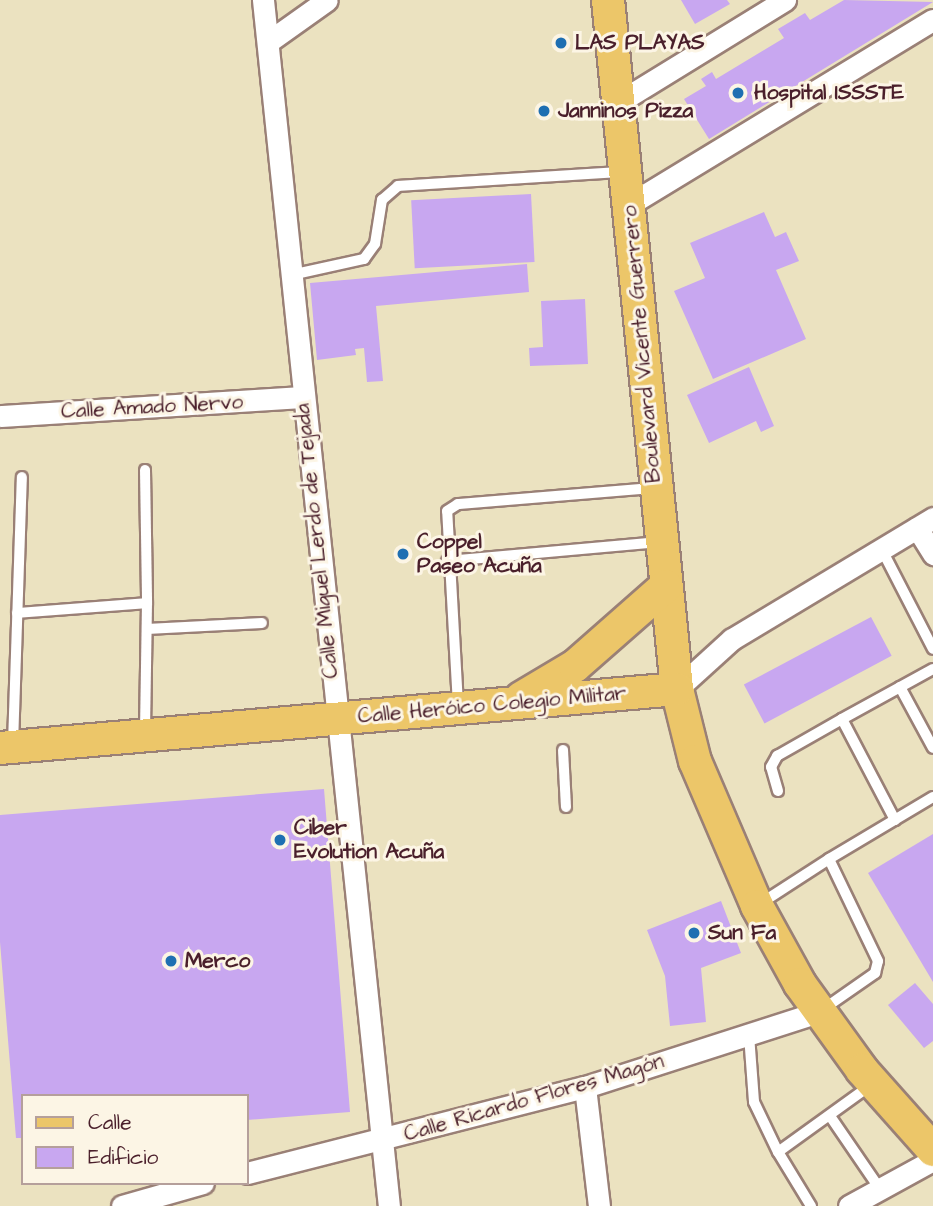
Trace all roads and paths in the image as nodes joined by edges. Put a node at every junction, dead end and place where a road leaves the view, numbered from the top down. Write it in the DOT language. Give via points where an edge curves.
graph roads {
  1 [pos="264,0"];
  2 [pos="327,0"];
  3 [pos="608,0"];
  4 [pos="785,0"];
  5 [pos="933,20"];
  6 [pos="268,42"];
  7 [pos="619,102"];
  8 [pos="626,172"];
  9 [pos="630,204"];
  10 [pos="291,275"];
  11 [pos="303,397"];
  12 [pos="0,416"];
  13 [pos="145,470"];
  14 [pos="22,477"];
  15 [pos="655,487"];
  16 [pos="925,523"];
  17 [pos="660,542"];
  18 [pos="882,550"];
  19 [pos="933,554"];
  20 [pos="447,561"];
  21 [pos="666,586"];
  22 [pos="146,603"];
  23 [pos="17,613"];
  24 [pos="262,623"];
  25 [pos="147,629"];
  26 [pos="933,649"];
  27 [pos="933,668"];
  28 [pos="900,687"];
  29 [pos="677,689"];
  30 [pos="512,703"];
  31 [pos="458,708"];
  32 [pos="335,719"];
  33 [pos="842,719"];
  34 [pos="145,735"];
  35 [pos="6,747"];
  36 [pos="933,748"];
  37 [pos="563,750"];
  38 [pos="778,791"];
  39 [pos="933,797"];
  40 [pos="566,807"];
  41 [pos="895,820"];
  42 [pos="829,859"];
  43 [pos="757,906"];
  44 [pos="819,1012"];
  45 [pos="749,1035"];
  46 [pos="873,1083"];
  47 [pos="585,1087"];
  48 [pos="830,1116"];
  49 [pos="381,1141"];
  50 [pos="933,1150"];
  51 [pos="778,1152"];
  52 [pos="933,1160"];
  53 [pos="248,1173"];
  54 [pos="880,1189"];
  55 [pos="199,1191"];
  56 [pos="122,1206"];
  57 [pos="388,1206"];
  58 [pos="599,1206"];
  59 [pos="811,1206"];
  60 [pos="849,1206"];
  1 -- 6 [label="street, Calle Miguel Lerdo de Tejada"];
  2 -- 6 [label="street"];
  3 -- 7 [label="main road, Boulevard Vicente Guerrero"];
  4 -- 7 [label="street"];
  5 -- 9 [label="street"];
  6 -- 10 [label="street, Calle Miguel Lerdo de Tejada"];
  7 -- 8 [label="main road, Boulevard Vicente Guerrero"];
  8 -- 9 [label="main road, Boulevard Vicente Guerrero"];
  8 -- 10 [label="lane" via="398,186 382,200 374,244 364,259"];
  9 -- 15 [label="main road, Boulevard Vicente Guerrero"];
  10 -- 11 [label="street, Calle Miguel Lerdo de Tejada"];
  11 -- 12 [label="street, Calle Amado Nervo"];
  11 -- 32 [label="street, Calle Miguel Lerdo de Tejada"];
  13 -- 22 [label="lane"];
  14 -- 23 [label="lane"];
  15 -- 17 [label="main road, Boulevard Vicente Guerrero"];
  15 -- 20 [label="lane" via="458,504 447,511 444,520"];
  16 -- 18 [label="street"];
  16 -- 19 [label="street"];
  17 -- 20 [label="lane"];
  17 -- 21 [label="main road, Boulevard Vicente Guerrero"];
  18 -- 26 [label="lane"];
  18 -- 29 [label="street" via="732,639"];
  20 -- 31 [label="lane"];
  21 -- 29 [label="main road, Boulevard Vicente Guerrero"];
  21 -- 30 [label="main road" via="575,666"];
  22 -- 23 [label="lane"];
  22 -- 25 [label="lane"];
  23 -- 35 [label="lane"];
  24 -- 25 [label="lane"];
  25 -- 34 [label="lane"];
  27 -- 28 [label="lane"];
  28 -- 33 [label="lane"];
  28 -- 36 [label="lane"];
  29 -- 30 [label="main road, Calle Heróico Colegio Militar"];
  29 -- 43 [label="main road, Boulevard Vicente Guerrero" via="695,761"];
  30 -- 31 [label="main road, Calle Heróico Colegio Militar"];
  31 -- 32 [label="main road, Calle Heróico Colegio Militar"];
  32 -- 34 [label="main road, Calle Heróico Colegio Militar"];
  32 -- 49 [label="street, Calle Miguel Lerdo de Tejada"];
  33 -- 38 [label="lane" via="777,756 771,767"];
  33 -- 41 [label="lane"];
  34 -- 35 [label="main road, Calle Heróico Colegio Militar"];
  37 -- 40 [label="lane"];
  39 -- 41 [label="lane"];
  41 -- 42 [label="lane"];
  42 -- 43 [label="lane"];
  42 -- 44 [label="lane" via="878,961 875,973"];
  43 -- 44 [label="main road, Boulevard Vicente Guerrero"];
  44 -- 45 [label="street, Calle Ricardo Flores Magón"];
  44 -- 46 [label="main road, Boulevard Vicente Guerrero"];
  45 -- 47 [label="street, Calle Ricardo Flores Magón"];
  45 -- 51 [label="lane" via="754,1102"];
  46 -- 48 [label="lane"];
  46 -- 50 [label="main road, Boulevard Vicente Guerrero"];
  47 -- 49 [label="street, Calle Ricardo Flores Magón"];
  47 -- 58 [label="street"];
  48 -- 51 [label="lane"];
  48 -- 54 [label="lane"];
  49 -- 53 [label="street, Calle Ricardo Flores Magón"];
  49 -- 57 [label="street, Calle Miguel Lerdo de Tejada"];
  51 -- 59 [label="lane"];
  52 -- 54 [label="street"];
  54 -- 60 [label="street"];
  55 -- 56 [label="street"];
}
